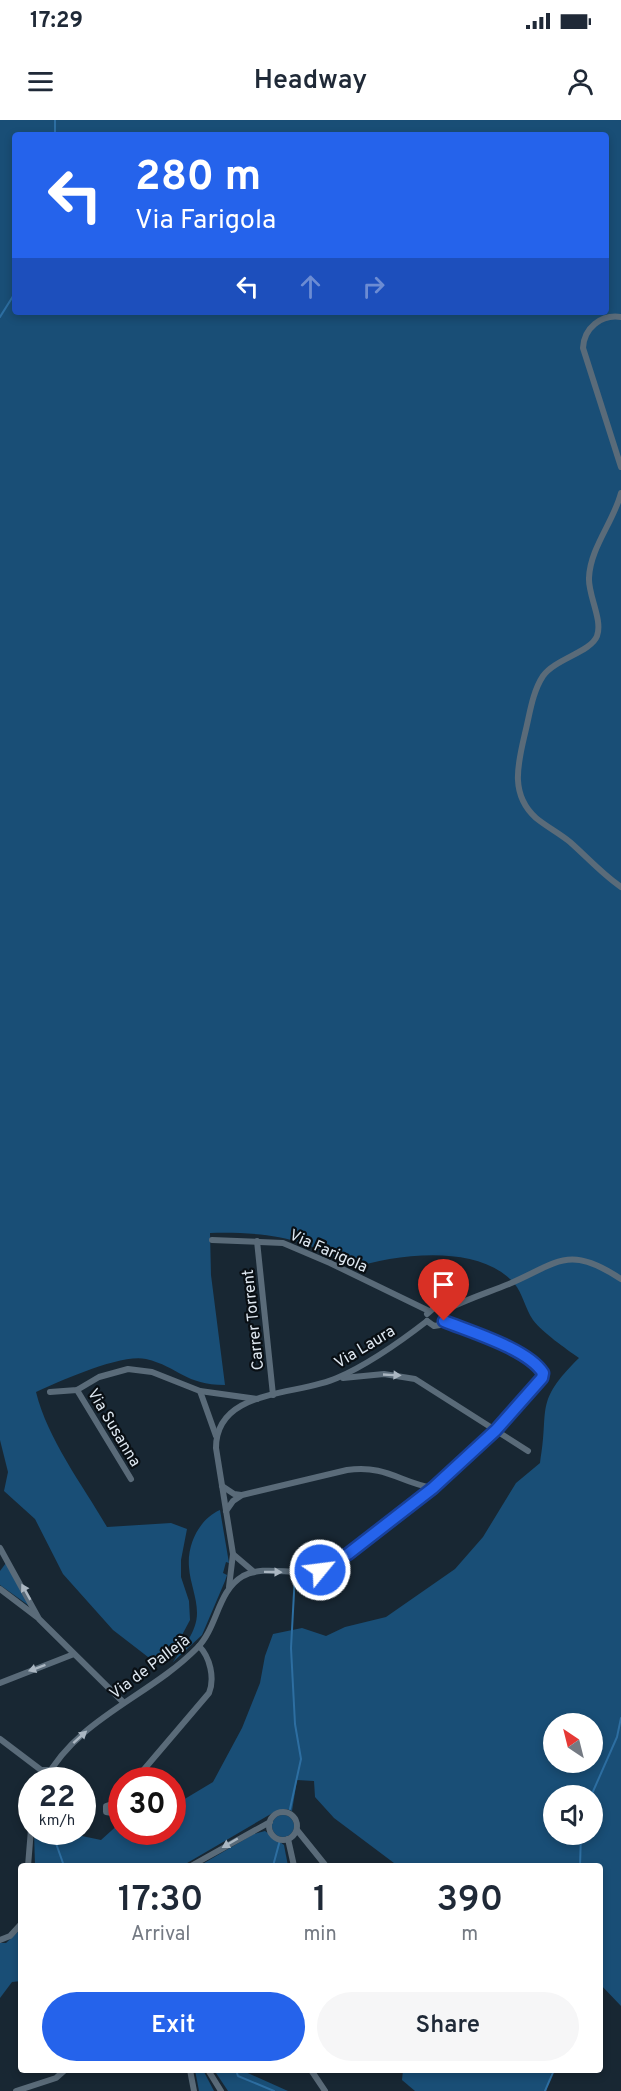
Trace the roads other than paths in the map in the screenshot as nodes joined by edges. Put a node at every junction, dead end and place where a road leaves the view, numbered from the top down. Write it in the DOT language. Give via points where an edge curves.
graph roads {
  1 [pos="621,317"];
  2 [pos="621,467"];
  3 [pos="621,493"];
  4 [pos="621,888"];
  5 [pos="212,1240"];
  6 [pos="257,1241"];
  7 [pos="621,1279"];
  8 [pos="429,1311"];
  9 [pos="444,1311"];
  10 [pos="444,1321"];
  11 [pos="427,1322"];
  12 [pos="333,1380"];
  13 [pos="77,1390"];
  14 [pos="200,1391"];
  15 [pos="50,1392"];
  16 [pos="273,1395"];
  17 [pos="258,1399"];
  18 [pos="496,1430"];
  19 [pos="216,1437"];
  20 [pos="528,1451"];
  21 [pos="131,1479"];
  22 [pos="416,1485"];
  23 [pos="222,1486"];
  24 [pos="433,1488"];
  25 [pos="242,1495"];
  26 [pos="415,1503"];
  27 [pos="226,1512"];
  28 [pos="0,1548"];
  29 [pos="234,1554"];
  30 [pos="254,1572"];
  31 [pos="229,1587"];
  32 [pos="0,1589"];
  33 [pos="39,1619"];
  34 [pos="199,1646"];
  35 [pos="74,1654"];
  36 [pos="0,1683"];
  37 [pos="123,1702"];
  38 [pos="0,1739"];
  39 [pos="37,1767"];
  40 [pos="53,1767"];
  41 [pos="146,1767"];
  42 [pos="270,1822"];
  43 [pos="297,1830"];
  44 [pos="288,1839"];
  45 [pos="30,1845"];
  46 [pos="28,1863"];
  47 [pos="196,1863"];
  48 [pos="293,1863"];
  49 [pos="324,1863"];
  50 [pos="18,1927"];
  51 [pos="0,1940"];
  52 [pos="62,2073"];
  53 [pos="191,2073"];
  54 [pos="210,2073"];
  55 [pos="313,2073"];
  56 [pos="16,2091"];
  57 [pos="194,2091"];
  58 [pos="221,2091"];
  59 [pos="325,2091"];
  1 -- 2 [label="street" via="593,325 583,348"];
  3 -- 4 [label="street" via="590,566 596,638 542,677 518,762 517,783 534,816"];
  5 -- 6 [label="street, Via Farigola"];
  6 -- 8 [label="street, Via Farigola" via="282,1243"];
  6 -- 16 [label="street, Carrer Torrent"];
  7 -- 9 [label="street" via="594,1264 551,1262"];
  8 -- 9 [label="street"];
  8 -- 11 [label="street"];
  9 -- 10 [label="street"];
  10 -- 11 [label="street" via="437,1327"];
  10 -- 18 [label="street" via="511,1349 543,1373 540,1383"];
  11 -- 12 [label="street, Via Laura"];
  12 -- 16 [label="street, Via Laura"];
  12 -- 18 [label="street, one-way" via="384,1374 415,1379"];
  13 -- 14 [label="street" via="99,1377 128,1369 152,1372"];
  13 -- 15 [label="street"];
  13 -- 21 [label="street, Via Susanna"];
  14 -- 17 [label="street"];
  14 -- 19 [label="street"];
  16 -- 17 [label="street, Via Laura"];
  17 -- 19 [label="street, Via Laura" via="242,1405 226,1418"];
  18 -- 20 [label="street"];
  18 -- 24 [label="street"];
  19 -- 23 [label="street"];
  22 -- 24 [label="street"];
  22 -- 25 [label="street" via="390,1472 362,1468"];
  22 -- 26 [label="street"];
  23 -- 25 [label="street"];
  23 -- 27 [label="street"];
  24 -- 26 [label="street"];
  25 -- 27 [label="street"];
  30 -- 26 [label="street, one-way" via="307,1573 328,1567"];
  27 -- 29 [label="street"];
  33 -- 28 [label="street, one-way"];
  29 -- 30 [label="street"];
  29 -- 31 [label="street"];
  30 -- 31 [label="street"];
  31 -- 34 [label="street, Via de Pallejà"];
  32 -- 33 [label="street"];
  33 -- 35 [label="street"];
  34 -- 37 [label="street, Via de Pallejà"];
  34 -- 41 [label="street" via="208,1658 210,1693"];
  35 -- 36 [label="street, one-way"];
  35 -- 37 [label="street"];
  40 -- 37 [label="street, Via de Pallejà, one-way" via="73,1743"];
  38 -- 39 [label="street"];
  42 -- 43 [label="street" via="276,1814 287,1812 295,1818"];
  42 -- 44 [label="street" via="275,1837"];
  42 -- 47 [label="street, one-way"];
  43 -- 44 [label="street"];
  43 -- 49 [label="street"];
  44 -- 48 [label="street"];
  45 -- 46 [label="street"];
  50 -- 51 [label="street"];
  52 -- 56 [label="street"];
  53 -- 57 [label="street"];
  54 -- 58 [label="street"];
  55 -- 59 [label="street"];
}
